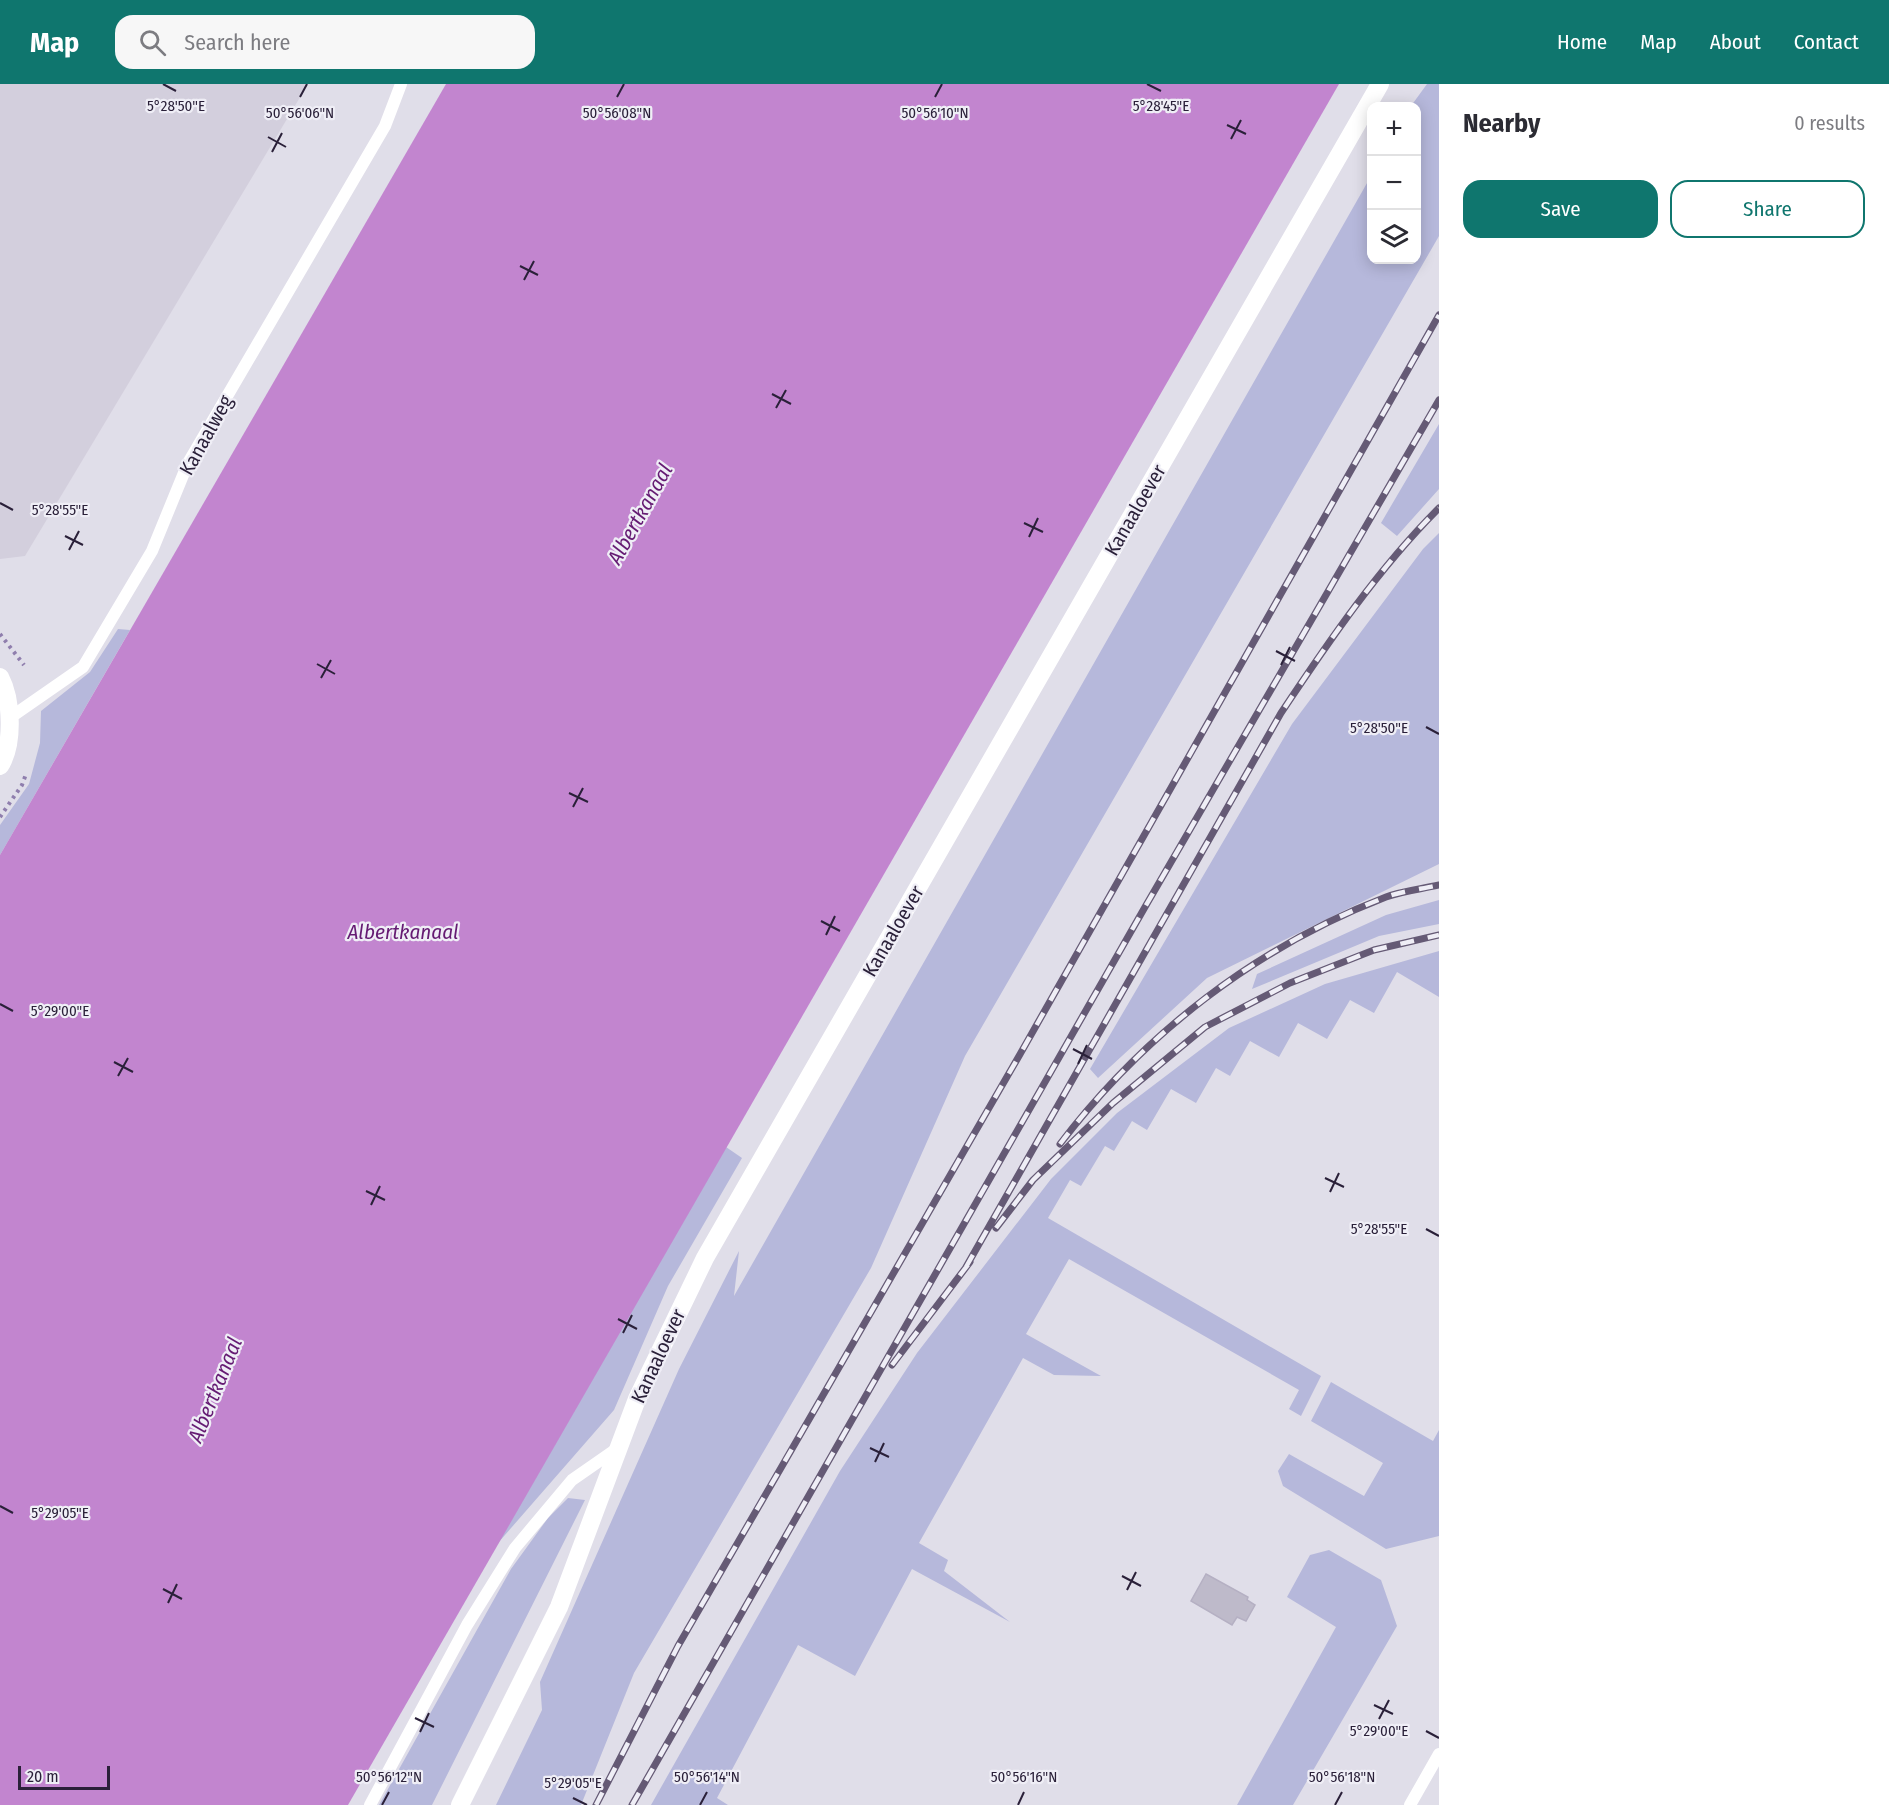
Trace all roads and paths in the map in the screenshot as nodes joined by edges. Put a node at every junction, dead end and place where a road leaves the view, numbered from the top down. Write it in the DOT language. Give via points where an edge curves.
graph roads {
  1 [pos="401,84"];
  2 [pos="1380,84"];
  3 [pos="0,634"];
  4 [pos="25,669"];
  5 [pos="0,677"];
  6 [pos="11,717"];
  7 [pos="0,766"];
  8 [pos="621,1445"];
  9 [pos="1439,1754"];
  10 [pos="370,1805"];
  11 [pos="460,1805"];
  12 [pos="1410,1805"];
  1 -- 6 [label="lane, Kanaalweg" via="385,126 188,463 152,551 83,667"];
  2 -- 8 [label="street, Kanaaloever" via="705,1258 637,1399"];
  3 -- 4 [label="path"];
  5 -- 6 [label="street" via="7,689"];
  6 -- 7 [label="street"];
  8 -- 10 [label="lane" via="572,1480 515,1548 467,1625"];
  8 -- 11 [label="street, Kanaaloever" via="559,1607"];
  9 -- 12 [label="lane"];
}
